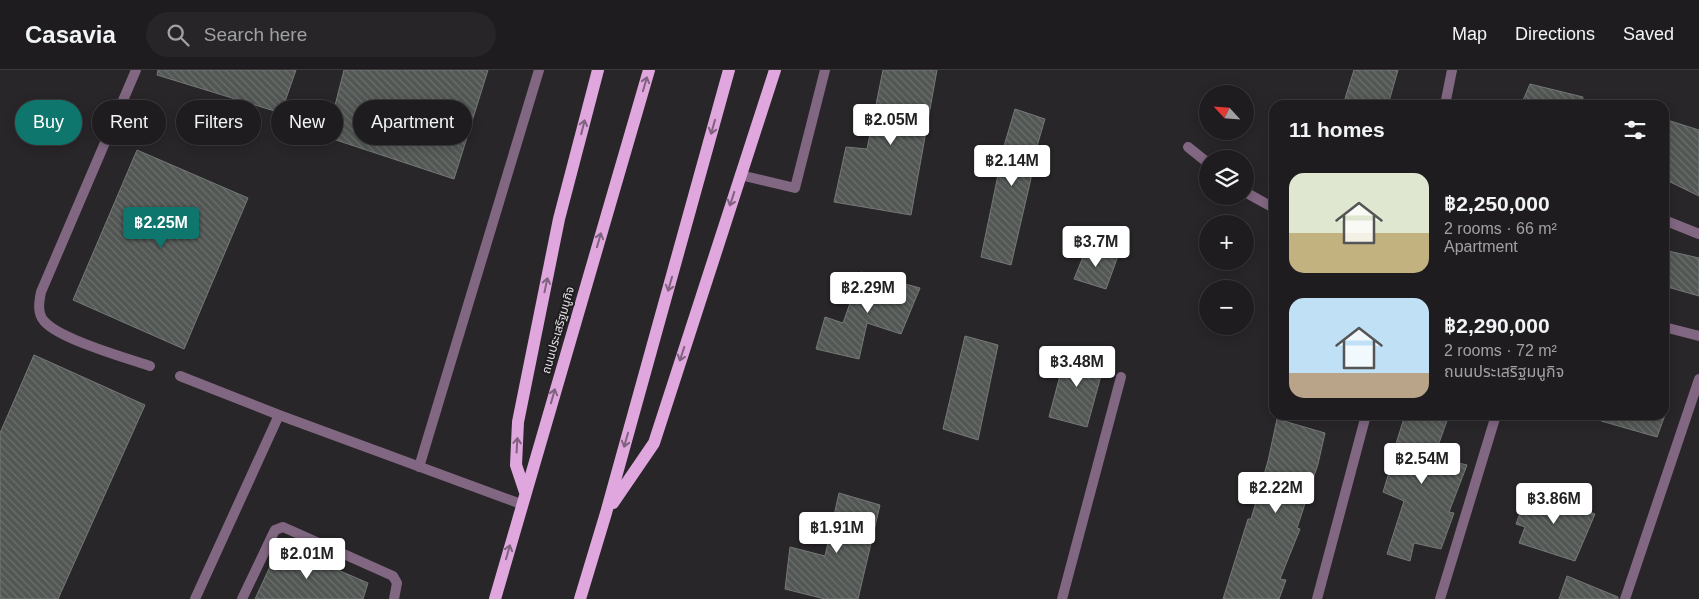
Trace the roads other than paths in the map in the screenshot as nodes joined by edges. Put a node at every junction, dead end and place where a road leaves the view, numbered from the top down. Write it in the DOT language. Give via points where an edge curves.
graph roads {
  1 [pos="136,70"];
  2 [pos="539,70"];
  3 [pos="598,70"];
  4 [pos="649,70"];
  5 [pos="775,70"];
  6 [pos="825,70"];
  7 [pos="1452,70"];
  8 [pos="728,75"];
  9 [pos="1446,100"];
  10 [pos="1188,147"];
  11 [pos="1199,156"];
  12 [pos="740,175"];
  13 [pos="1254,197"];
  14 [pos="1269,205"];
  15 [pos="1669,222"];
  16 [pos="1699,234"];
  17 [pos="1669,328"];
  18 [pos="1699,336"];
  19 [pos="150,366"];
  20 [pos="180,376"];
  21 [pos="1121,377"];
  22 [pos="1699,379"];
  23 [pos="280,415"];
  24 [pos="1365,420"];
  25 [pos="1494,420"];
  26 [pos="419,467"];
  27 [pos="523,498"];
  28 [pos="606,513"];
  29 [pos="195,599"];
  30 [pos="242,599"];
  31 [pos="394,599"];
  32 [pos="495,599"];
  33 [pos="580,599"];
  34 [pos="1062,599"];
  35 [pos="1317,599"];
  36 [pos="1440,599"];
  37 [pos="1625,599"];
  1 -- 19 [label="street" via="38,304 44,321 67,336"];
  2 -- 26 [label="street"];
  27 -- 3 [label="main road, one-way" via="516,465 518,422 560,219"];
  27 -- 4 [label="main road, ถนนประเสริฐมนูกิจ, one-way"];
  5 -- 12 [label="main road"];
  6 -- 12 [label="street" via="795,188"];
  7 -- 9 [label="street"];
  8 -- 28 [label="main road, one-way"];
  10 -- 11 [label="street"];
  12 -- 28 [label="main road, one-way" via="654,443"];
  13 -- 14 [label="street"];
  15 -- 16 [label="street"];
  17 -- 18 [label="street"];
  20 -- 23 [label="street"];
  21 -- 34 [label="street"];
  22 -- 37 [label="street"];
  23 -- 26 [label="street"];
  23 -- 29 [label="street"];
  24 -- 35 [label="street"];
  25 -- 36 [label="street"];
  26 -- 27 [label="street"];
  32 -- 27 [label="main road, ถนนประเสริฐมนูกิจ, one-way"];
  28 -- 33 [label="main road"];
  30 -- 31 [label="street" via="275,530 283,527 393,576 398,583"];
}
